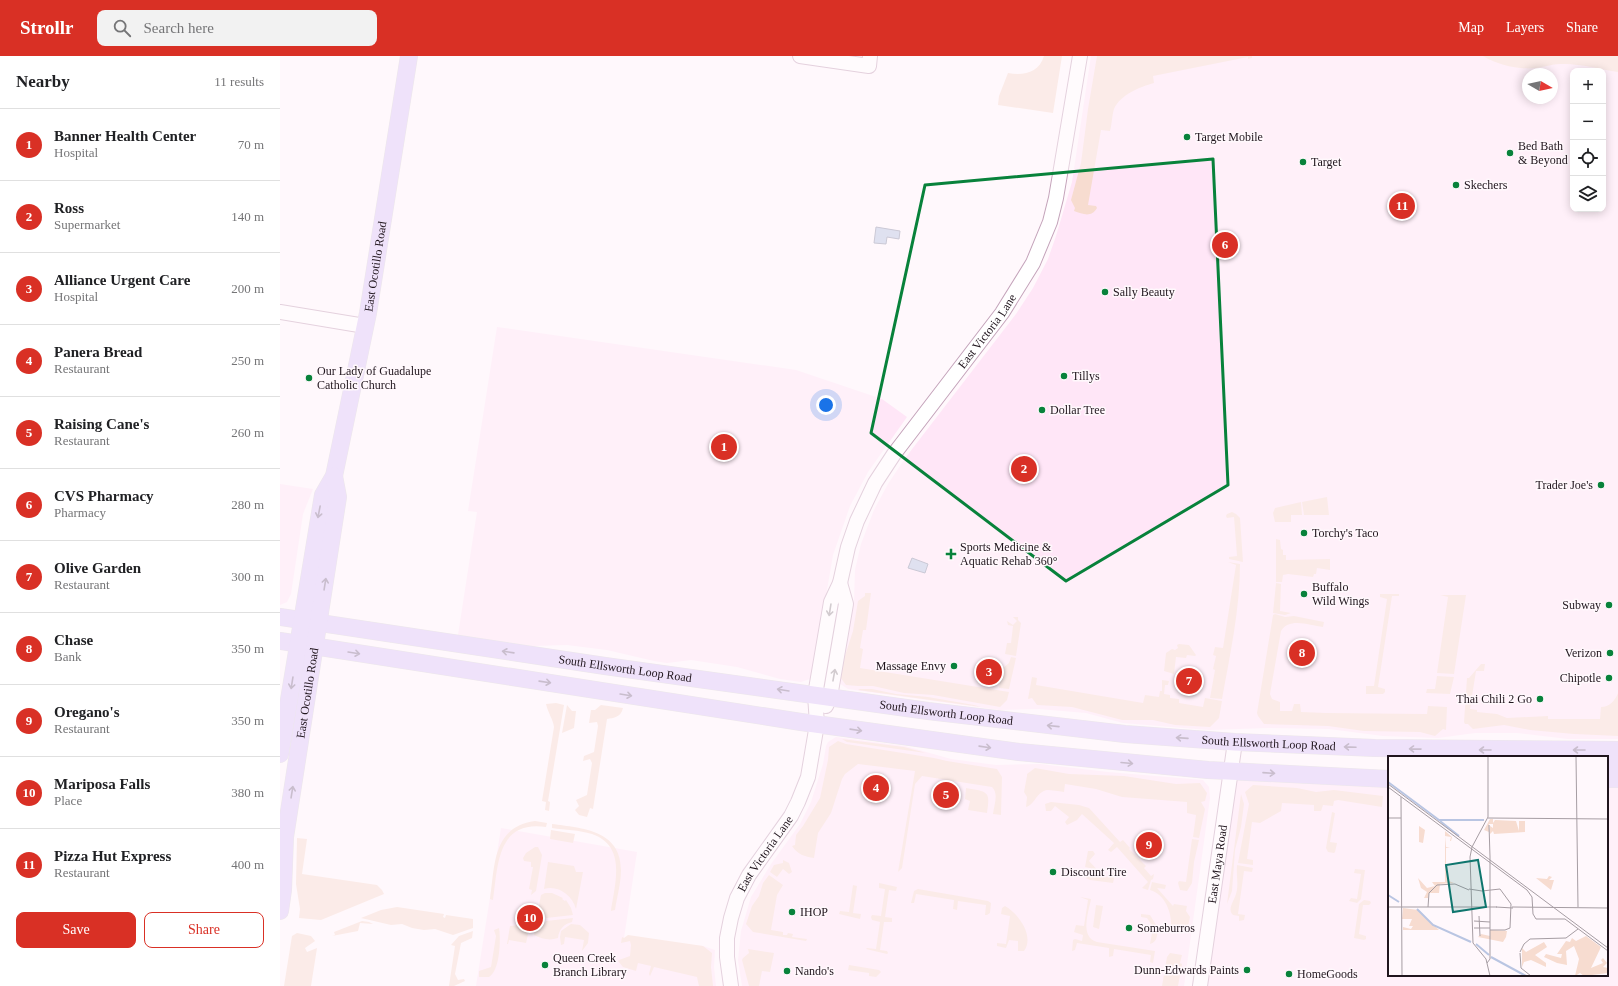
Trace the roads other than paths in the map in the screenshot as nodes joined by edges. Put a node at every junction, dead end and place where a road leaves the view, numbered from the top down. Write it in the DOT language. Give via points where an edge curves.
graph roads {
  1 [pos="409,56"];
  2 [pos="800,56"];
  3 [pos="1080,56"];
  4 [pos="870,61"];
  5 [pos="280,312"];
  6 [pos="366,326"];
  7 [pos="334,476"];
  8 [pos="280,617"];
  9 [pos="302,620"];
  10 [pos="319,623"];
  11 [pos="280,641"];
  12 [pos="298,644"];
  13 [pos="316,647"];
  14 [pos="823,696"];
  15 [pos="817,724"];
  16 [pos="1235,742"];
  17 [pos="1555,750"];
  18 [pos="1618,750"];
  19 [pos="280,754"];
  20 [pos="1539,756"];
  21 [pos="1618,764"];
  22 [pos="1608,765"];
  23 [pos="1230,771"];
  24 [pos="1388,779"];
  25 [pos="280,911"];
  26 [pos="731,986"];
  27 [pos="1200,986"];
  1 -- 6 [label="main road, East Ocotillo Road"];
  2 -- 4 [label="street"];
  3 -- 14 [label="street, East Victoria Lane" via="1056,198 1040,248 1002,313 894,454 875,483 857,521 840,582 831,602"];
  5 -- 6 [label="street"];
  6 -- 7 [label="main road, East Ocotillo Road"];
  7 -- 9 [label="main road, East Ocotillo Road, one-way" via="323,495"];
  10 -- 7 [label="main road, East Ocotillo Road, one-way" via="338,497"];
  8 -- 9 [label="main road, South Ellsworth Loop Road"];
  9 -- 10 [label="main road, South Ellsworth Loop Road"];
  9 -- 12 [label="main road, East Ocotillo Road"];
  10 -- 13 [label="main road, East Ocotillo Road"];
  14 -- 10 [label="main road, South Ellsworth Loop Road, one-way"];
  11 -- 12 [label="main road"];
  12 -- 13 [label="main road"];
  12 -- 19 [label="main road, East Ocotillo Road, one-way"];
  13 -- 15 [label="main road, one-way"];
  25 -- 13 [label="main road, East Ocotillo Road, one-way" via="285,837"];
  14 -- 15 [label="street, East Victoria Lane"];
  16 -- 14 [label="main road, South Ellsworth Loop Road, one-way" via="1015,722"];
  15 -- 23 [label="main road, one-way" via="1019,752"];
  15 -- 26 [label="street, East Victoria Lane" via="808,777 798,802 749,875 734,908 728,938"];
  17 -- 16 [label="main road, South Ellsworth Loop Road, one-way" via="1375,748"];
  16 -- 23 [label="street, East Maya Road"];
  18 -- 17 [label="main road, South Ellsworth Loop Road, one-way"];
  17 -- 20 [label="main road"];
  21 -- 22 [label="main road"];
  23 -- 24 [label="main road, one-way"];
  23 -- 27 [label="street, East Maya Road"];
}
